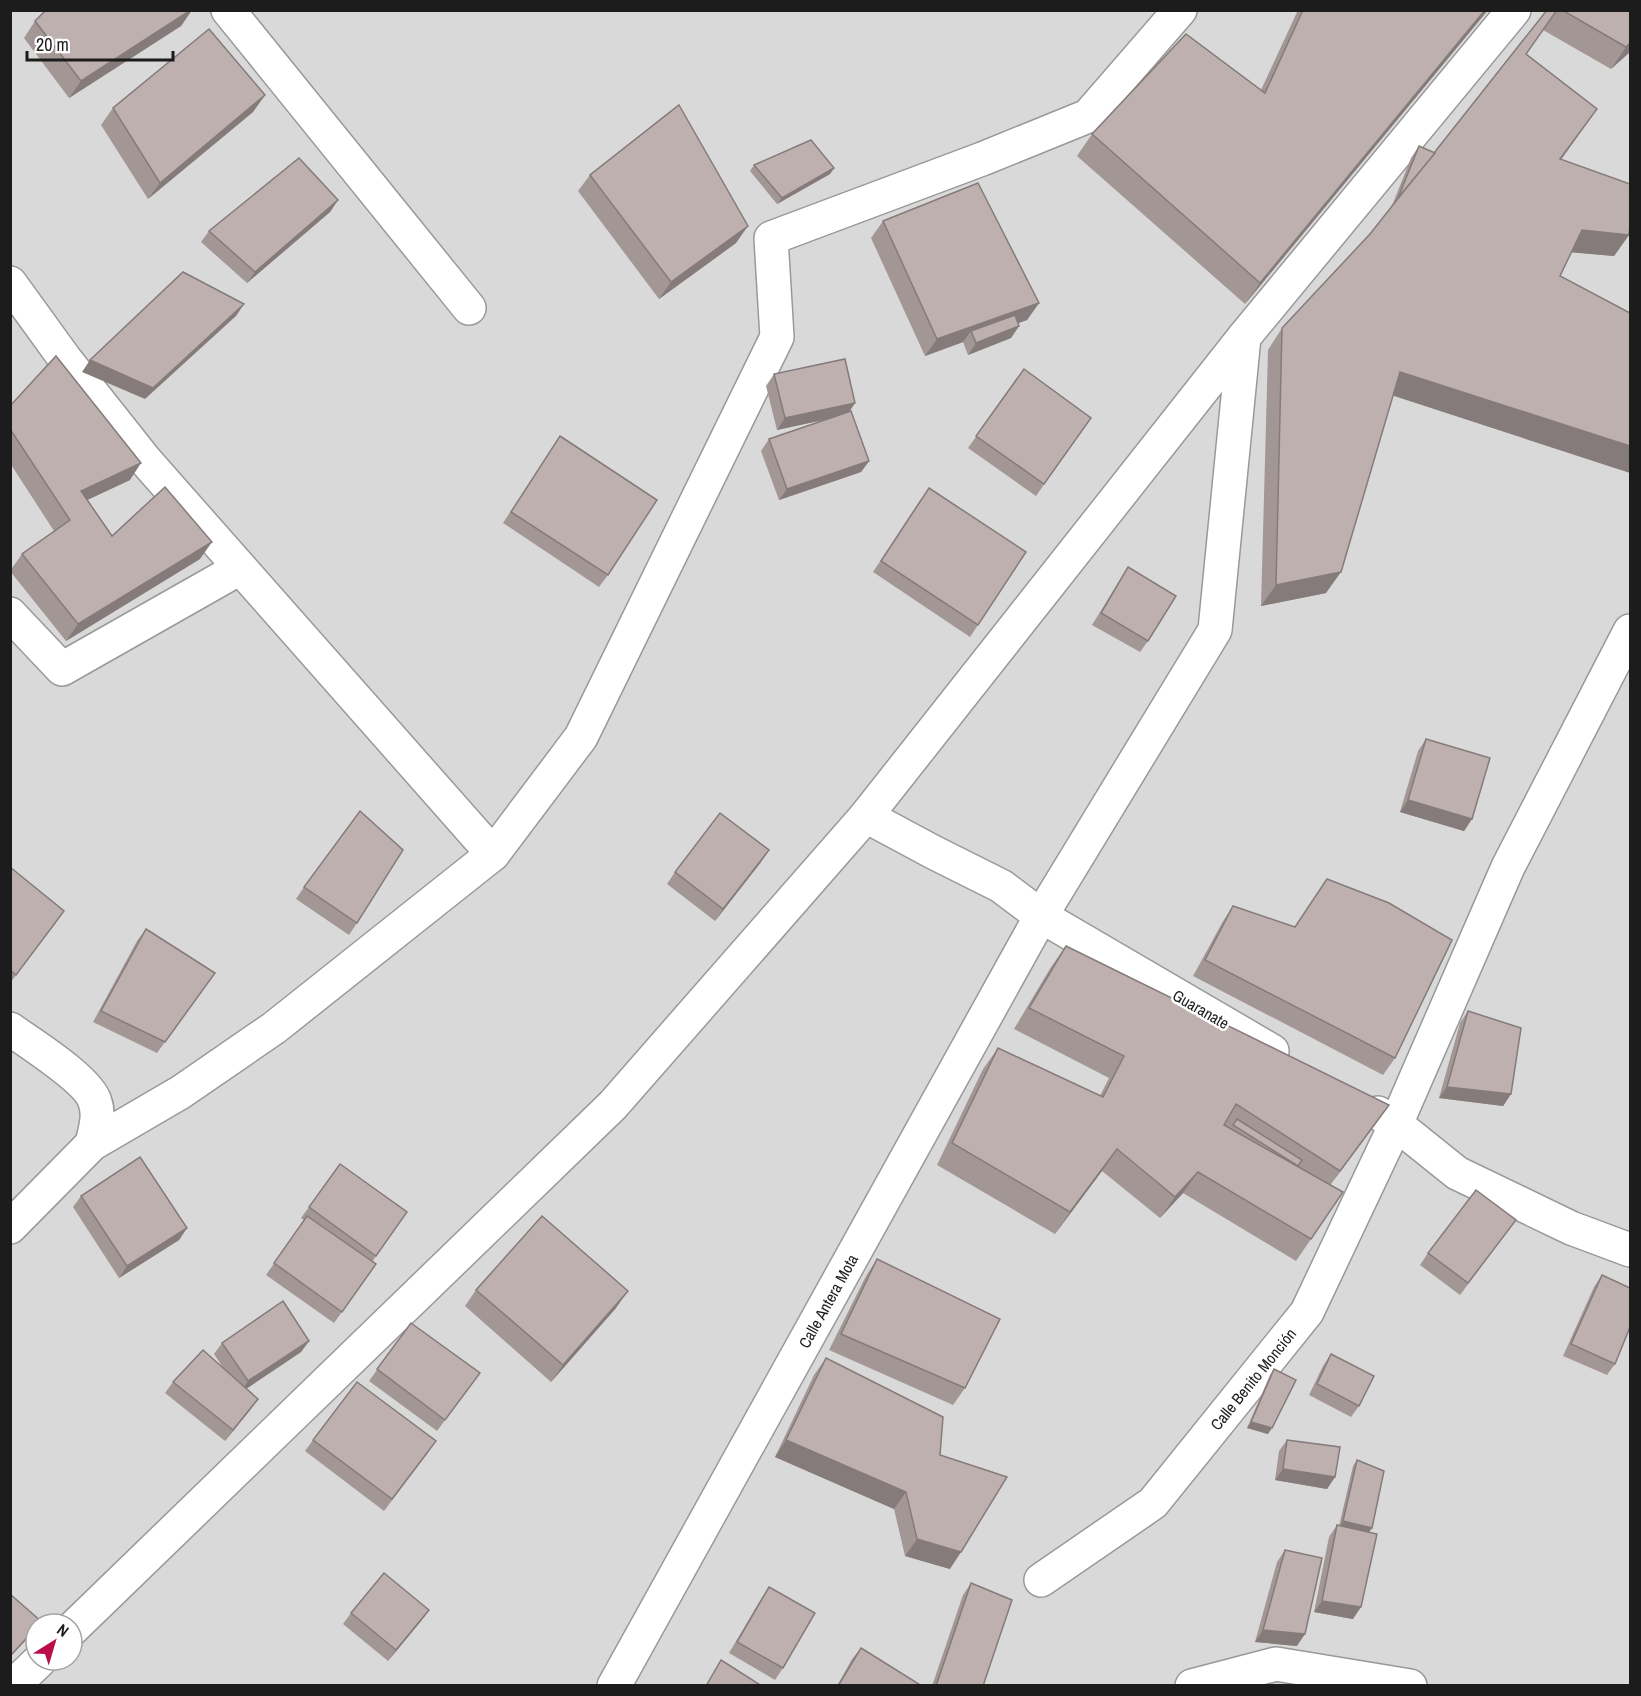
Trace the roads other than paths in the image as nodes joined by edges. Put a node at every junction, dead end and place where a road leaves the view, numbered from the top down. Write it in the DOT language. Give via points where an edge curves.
graph roads {
  1 [pos="228,10"];
  2 [pos="1180,10"];
  3 [pos="1514,10"];
  4 [pos="10,284"];
  5 [pos="469,308"];
  6 [pos="1244,337"];
  7 [pos="240,568"];
  8 [pos="10,614"];
  9 [pos="1630,631"];
  10 [pos="866,816"];
  11 [pos="493,854"];
  12 [pos="1041,916"];
  13 [pos="10,1029"];
  14 [pos="1295,1064"];
  15 [pos="1356,1100"];
  16 [pos="1396,1124"];
  17 [pos="92,1144"];
  18 [pos="10,1227"];
  19 [pos="1630,1250"];
  20 [pos="1041,1580"];
  21 [pos="84,1617"];
  22 [pos="28,1672"];
  23 [pos="14,1686"];
  24 [pos="614,1686"];
  25 [pos="1192,1686"];
  26 [pos="1410,1686"];
  1 -- 5 [label="street"];
  2 -- 11 [label="street" via="1088,116 771,237 777,337 581,737"];
  3 -- 6 [label="street"];
  4 -- 7 [label="street" via="145,460"];
  6 -- 10 [label="street"];
  6 -- 12 [label="street, Calle Antera Mota" via="1215,630"];
  7 -- 8 [label="street" via="62,669"];
  7 -- 11 [label="street"];
  9 -- 16 [label="street, Calle Benito Monción" via="1508,867"];
  10 -- 12 [label="street, Guaranate" via="1001,886"];
  10 -- 21 [label="street" via="613,1104"];
  11 -- 17 [label="street" via="274,1028 181,1092"];
  12 -- 14 [label="street, Guaranate"];
  12 -- 24 [label="street, Calle Antera Mota"];
  13 -- 17 [label="street" via="82,1082 95,1100 98,1115"];
  15 -- 16 [label="street"];
  16 -- 19 [label="street" via="1457,1173 1571,1228"];
  16 -- 20 [label="street, Calle Benito Monción" via="1307,1312 1153,1503"];
  17 -- 18 [label="street"];
  22 -- 23 [label="street"];
  25 -- 26 [label="street" via="1276,1664"];
}
